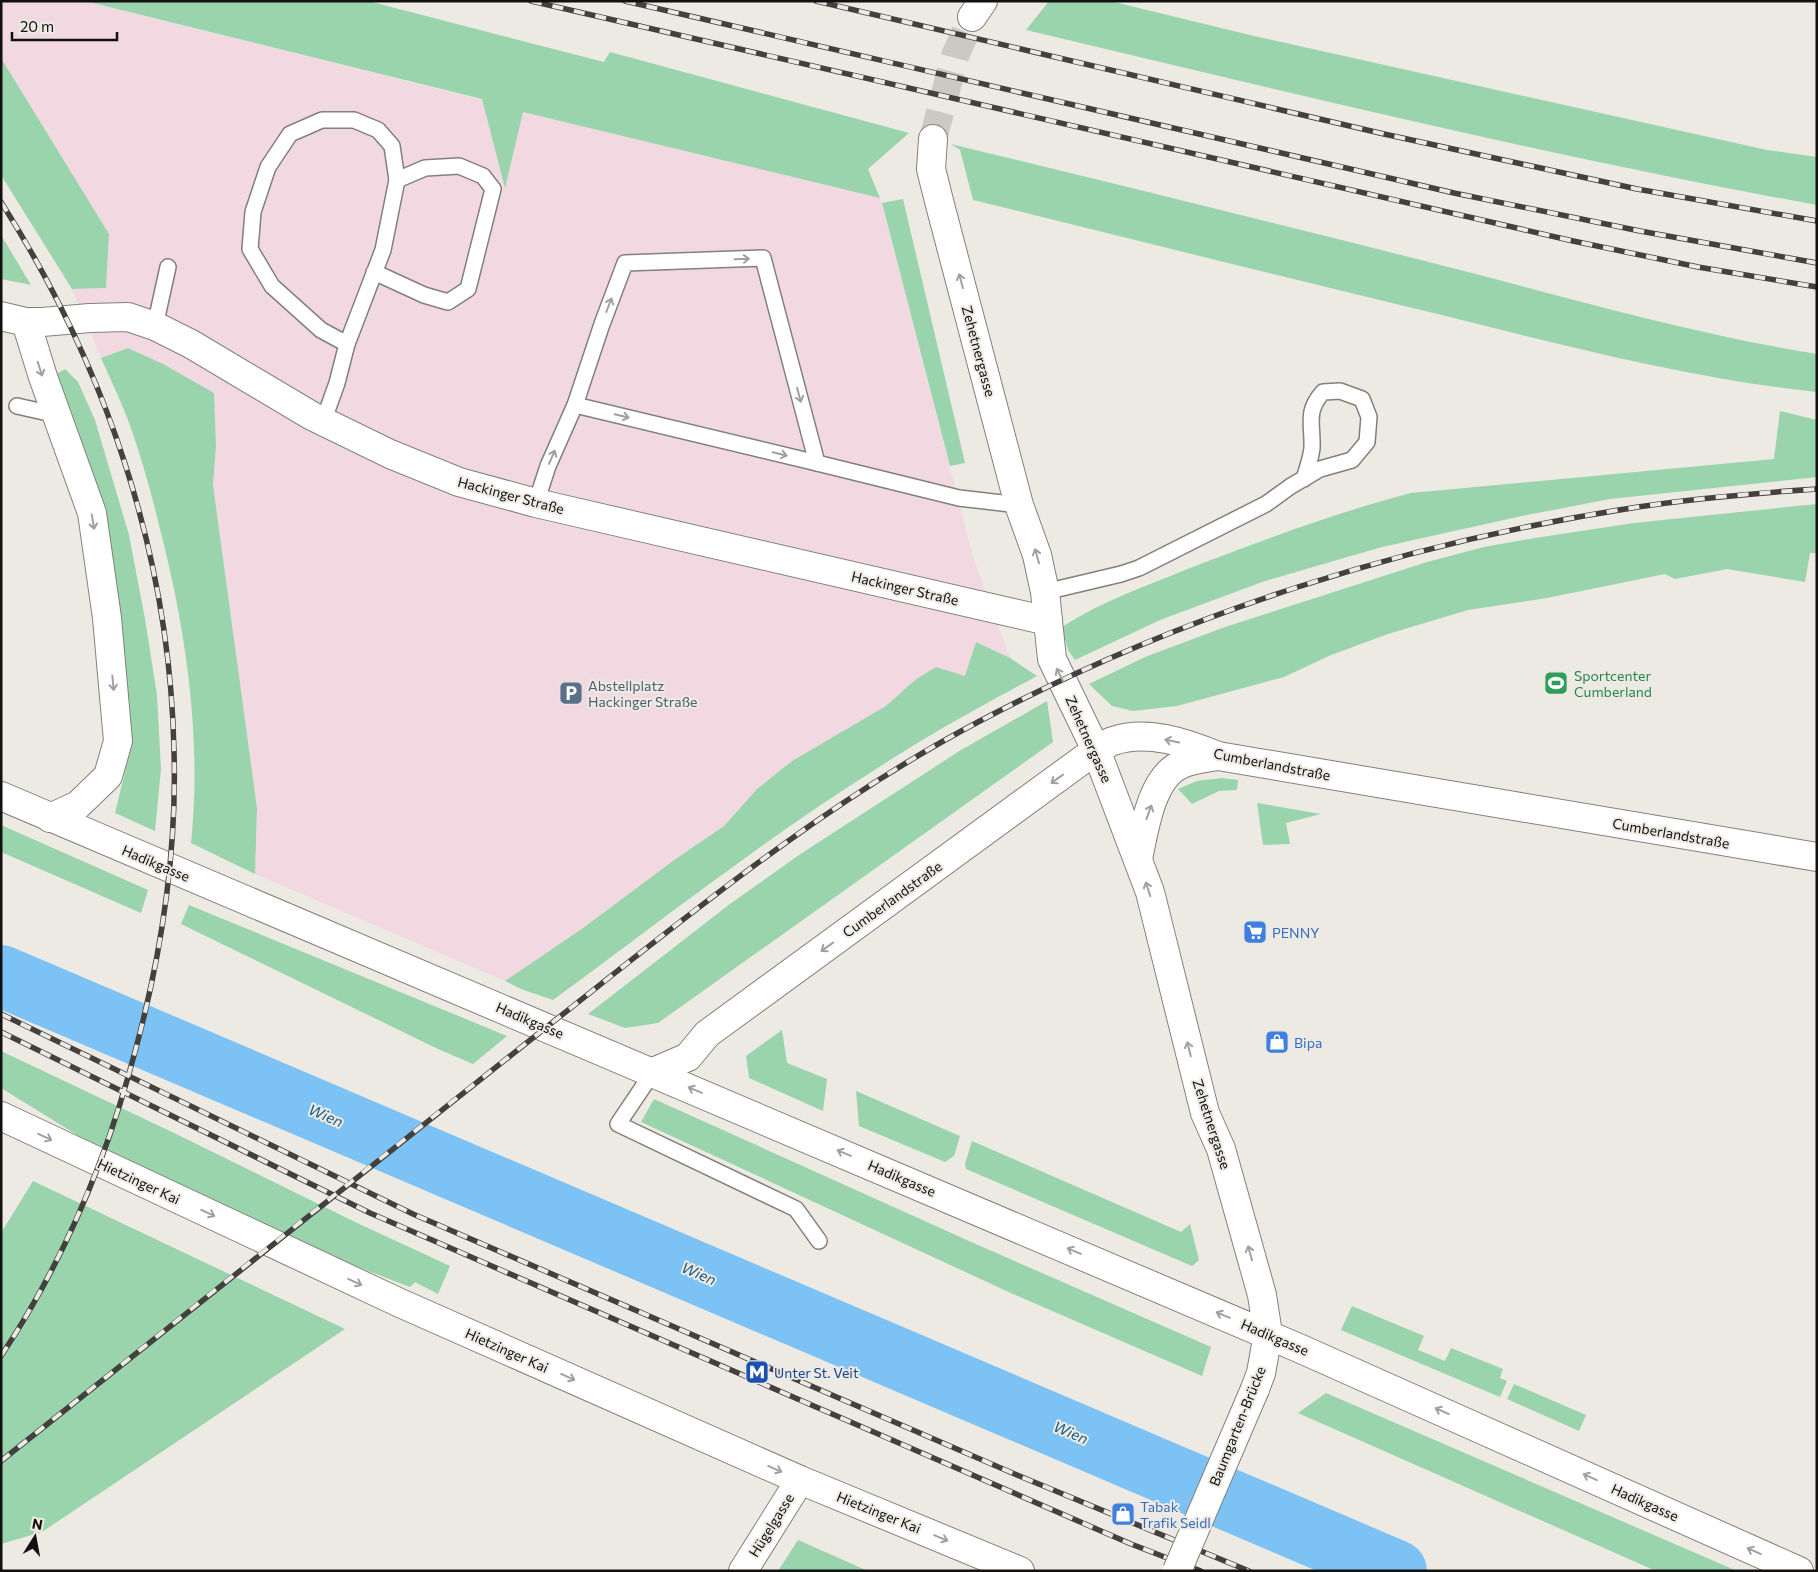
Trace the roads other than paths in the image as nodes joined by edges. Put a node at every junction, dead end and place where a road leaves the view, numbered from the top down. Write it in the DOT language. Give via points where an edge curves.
graph roads {
  1 [pos="933,139"];
  2 [pos="397,180"];
  3 [pos="168,267"];
  4 [pos="374,272"];
  5 [pos="14,319"];
  6 [pos="154,326"];
  7 [pos="347,344"];
  8 [pos="575,404"];
  9 [pos="17,406"];
  10 [pos="57,415"];
  11 [pos="323,422"];
  12 [pos="816,463"];
  13 [pos="1304,479"];
  14 [pos="536,504"];
  15 [pos="1019,505"];
  16 [pos="1045,592"];
  17 [pos="1048,621"];
  18 [pos="1096,750"];
  19 [pos="1218,756"];
  20 [pos="1,796"];
  21 [pos="50,818"];
  22 [pos="1817,858"];
  23 [pos="1138,859"];
  24 [pos="652,1072"];
  25 [pos="1,1116"];
  26 [pos="819,1241"];
  27 [pos="1268,1334"];
  28 [pos="800,1480"];
  29 [pos="743,1571"];
  30 [pos="1020,1571"];
  31 [pos="1177,1571"];
  32 [pos="1799,1571"];
  15 -- 1 [label="street, Zehetnergasse, one-way" via="938,201 931,169"];
  2 -- 4 [label="lane" via="383,250"];
  2 -- 4 [label="lane" via="425,168 459,166 483,176 493,190 468,289 448,302 424,295"];
  2 -- 7 [label="lane" via="392,146 378,130 354,120 322,120 290,134 268,167 253,212 250,249 272,286 321,330"];
  3 -- 6 [label="lane"];
  4 -- 7 [label="lane"];
  5 -- 6 [label="street, Hackinger Straße" via="128,317"];
  5 -- 10 [label="street, one-way"];
  6 -- 11 [label="street, Hackinger Straße" via="191,344"];
  7 -- 11 [label="lane"];
  8 -- 12 [label="lane, one-way"];
  8 -- 12 [label="lane, one-way" via="625,263 763,258"];
  14 -- 8 [label="lane, one-way" via="548,466"];
  9 -- 10 [label="lane"];
  10 -- 21 [label="street, one-way" via="92,513 107,618 118,741 108,776 78,805"];
  11 -- 14 [label="street, Hackinger Straße" via="459,482"];
  12 -- 15 [label="lane" via="959,498"];
  13 -- 13 [label="lane" via="1320,469 1352,460 1368,442 1370,417 1362,399 1340,391 1323,392 1314,402 1312,449"];
  13 -- 16 [label="lane" via="1266,504 1139,568"];
  14 -- 17 [label="street, Hackinger Straße"];
  16 -- 15 [label="street, Zehetnergasse, one-way" via="1037,555"];
  16 -- 17 [label="street, Zehetnergasse"];
  18 -- 17 [label="street, Zehetnergasse, one-way" via="1052,659"];
  19 -- 18 [label="street, Cumberlandstraße, one-way" via="1194,746 1150,737 1128,737"];
  18 -- 23 [label="street, Zehetnergasse"];
  18 -- 24 [label="street, Cumberlandstraße, one-way" via="707,1034 688,1057"];
  19 -- 22 [label="street, Cumberlandstraße"];
  23 -- 19 [label="street, one-way" via="1147,814 1171,770 1188,762"];
  20 -- 21 [label="street, Hadikgasse"];
  21 -- 24 [label="street, Hadikgasse"];
  27 -- 23 [label="street, Zehetnergasse, one-way" via="1262,1295 1222,1150 1205,1113 1150,892"];
  24 -- 26 [label="lane" via="618,1124 796,1209"];
  27 -- 24 [label="street, Hadikgasse, one-way"];
  25 -- 28 [label="street, Hietzinger Kai, one-way" via="400,1303"];
  27 -- 31 [label="street, Baumgarten-Brücke, bridge" via="1255,1389"];
  32 -- 27 [label="street, Hadikgasse, one-way"];
  28 -- 29 [label="street, Hügelgasse"];
  28 -- 30 [label="street, Hietzinger Kai, one-way"];
}
